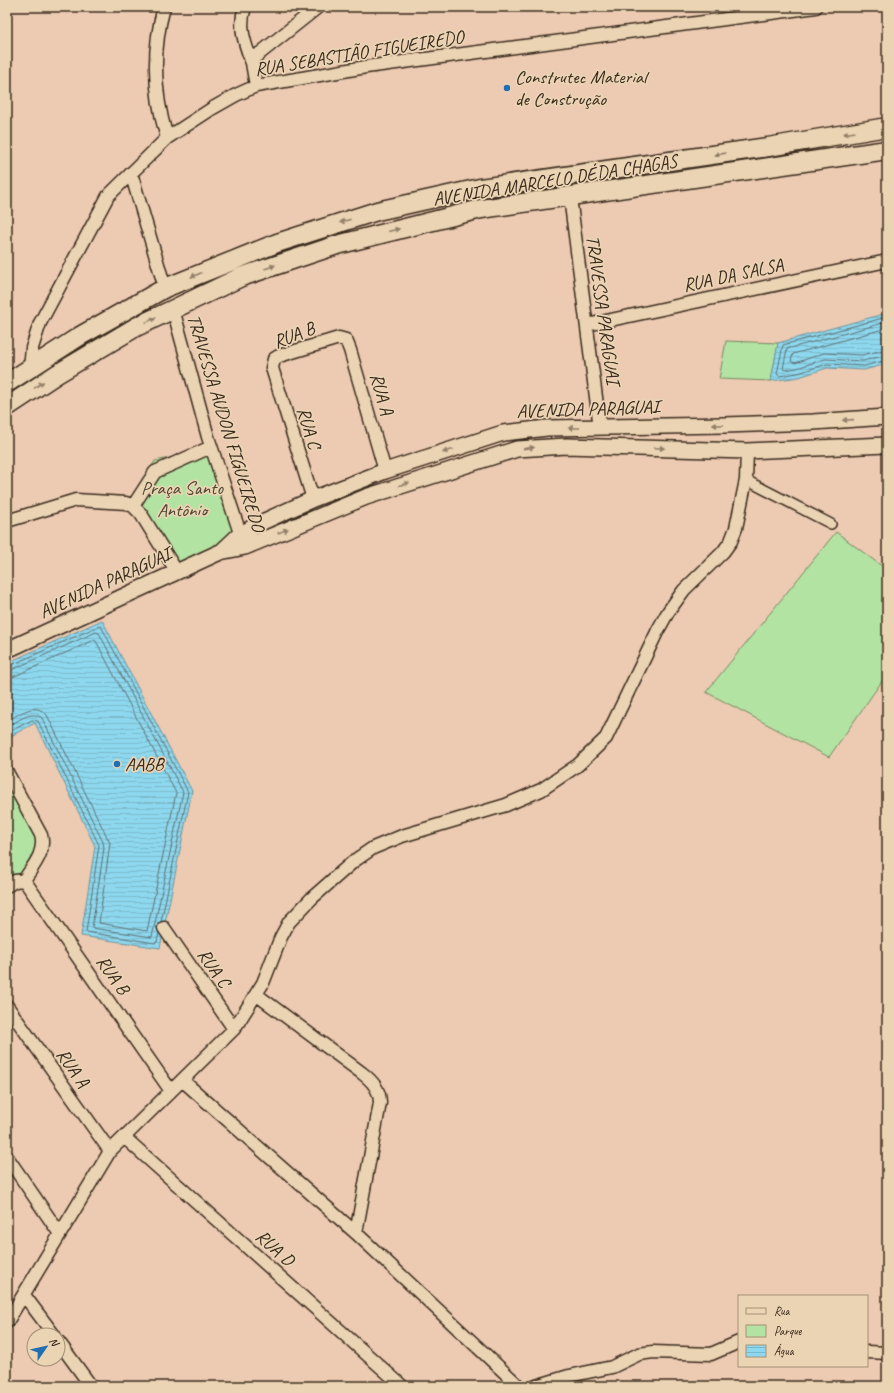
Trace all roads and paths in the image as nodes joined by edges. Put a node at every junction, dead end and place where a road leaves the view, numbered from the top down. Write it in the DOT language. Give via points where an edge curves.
graph roads {
  1 [pos="164,7"];
  2 [pos="245,7"];
  3 [pos="318,7"];
  4 [pos="816,7"];
  5 [pos="252,64"];
  6 [pos="256,86"];
  7 [pos="887,126"];
  8 [pos="167,138"];
  9 [pos="887,150"];
  10 [pos="640,166"];
  11 [pos="615,169"];
  12 [pos="131,173"];
  13 [pos="642,186"];
  14 [pos="618,190"];
  15 [pos="570,197"];
  16 [pos="233,260"];
  17 [pos="887,261"];
  18 [pos="215,267"];
  19 [pos="240,278"];
  20 [pos="222,286"];
  21 [pos="165,288"];
  22 [pos="173,309"];
  23 [pos="587,325"];
  24 [pos="334,340"];
  25 [pos="30,368"];
  26 [pos="272,368"];
  27 [pos="7,383"];
  28 [pos="7,408"];
  29 [pos="887,416"];
  30 [pos="600,428"];
  31 [pos="887,444"];
  32 [pos="211,447"];
  33 [pos="747,451"];
  34 [pos="385,471"];
  35 [pos="746,480"];
  36 [pos="312,499"];
  37 [pos="133,506"];
  38 [pos="7,521"];
  39 [pos="831,524"];
  40 [pos="242,541"];
  41 [pos="177,572"];
  42 [pos="7,650"];
  43 [pos="7,772"];
  44 [pos="24,880"];
  45 [pos="7,886"];
  46 [pos="164,928"];
  47 [pos="256,996"];
  48 [pos="7,1006"];
  49 [pos="234,1030"];
  50 [pos="182,1080"];
  51 [pos="171,1091"];
  52 [pos="124,1137"];
  53 [pos="110,1151"];
  54 [pos="7,1158"];
  55 [pos="356,1233"];
  56 [pos="60,1234"];
  57 [pos="24,1296"];
  58 [pos="9,1312"];
  59 [pos="48,1327"];
  60 [pos="738,1342"];
  61 [pos="66,1352"];
  62 [pos="868,1352"];
  63 [pos="887,1353"];
  64 [pos="91,1386"];
  65 [pos="402,1386"];
  66 [pos="519,1386"];
  67 [pos="536,1386"];
  1 -- 8 [label="street" via="156,50 158,96"];
  2 -- 5 [label="street" via="242,30"];
  3 -- 5 [label="street" via="257,56"];
  4 -- 6 [label="street, RUA SEBASTIÃO FIGUEIREDO" via="366,67"];
  5 -- 6 [label="street"];
  6 -- 8 [label="street, RUA SEBASTIÃO FIGUEIREDO" via="213,108"];
  7 -- 10 [label="main road, AVENIDA MARCELO DÉDA CHAGAS, one-way" via="768,148"];
  8 -- 12 [label="street, RUA SEBASTIÃO FIGUEIREDO"];
  9 -- 13 [label="main road, AVENIDA MARCELO DÉDA CHAGAS"];
  10 -- 11 [label="main road, AVENIDA MARCELO DÉDA CHAGAS"];
  10 -- 13 [label="main road"];
  11 -- 14 [label="main road"];
  11 -- 16 [label="main road, AVENIDA MARCELO DÉDA CHAGAS, one-way" via="480,188 430,198 341,222"];
  12 -- 21 [label="street"];
  12 -- 25 [label="street, RUA SEBASTIÃO FIGUEIREDO" via="105,199 46,310 35,337"];
  13 -- 14 [label="main road, AVENIDA MARCELO DÉDA CHAGAS"];
  14 -- 15 [label="main road, AVENIDA MARCELO DÉDA CHAGAS"];
  19 -- 15 [label="main road, AVENIDA MARCELO DÉDA CHAGAS, one-way" via="330,247 390,230 481,209"];
  15 -- 23 [label="street, TRAVESSA PARAGUAI"];
  16 -- 18 [label="main road, AVENIDA MARCELO DÉDA CHAGAS"];
  16 -- 19 [label="main road"];
  17 -- 23 [label="street, RUA DA SALSA"];
  18 -- 20 [label="main road"];
  18 -- 21 [label="main road, AVENIDA MARCELO DÉDA CHAGAS, one-way"];
  19 -- 20 [label="main road, AVENIDA MARCELO DÉDA CHAGAS"];
  20 -- 22 [label="main road, AVENIDA MARCELO DÉDA CHAGAS"];
  21 -- 25 [label="main road, AVENIDA MARCELO DÉDA CHAGAS" via="80,336"];
  28 -- 22 [label="main road, AVENIDA MARCELO DÉDA CHAGAS, one-way" via="113,340"];
  22 -- 32 [label="street, TRAVESSA AUDON FIGUEIREDO"];
  23 -- 30 [label="street, TRAVESSA PARAGUAI"];
  24 -- 26 [label="street, RUA B" via="276,357 272,362"];
  24 -- 34 [label="street, RUA A" via="343,338 350,350"];
  25 -- 27 [label="main road, AVENIDA MARCELO DÉDA CHAGAS"];
  26 -- 36 [label="street, RUA C"];
  29 -- 30 [label="street, AVENIDA PARAGUAI, one-way" via="813,422"];
  30 -- 34 [label="street, AVENIDA PARAGUAI, one-way" via="547,428 503,433"];
  31 -- 33 [label="street, AVENIDA PARAGUAI"];
  32 -- 37 [label="street" via="155,472"];
  32 -- 40 [label="street, TRAVESSA AUDON FIGUEIREDO"];
  33 -- 35 [label="street"];
  40 -- 33 [label="street, AVENIDA PARAGUAI, one-way" via="366,497 517,449 566,446"];
  34 -- 36 [label="street, AVENIDA PARAGUAI"];
  35 -- 39 [label="street"];
  35 -- 47 [label="street" via="731,541 684,590 668,612 610,732 596,748 564,776 523,799 417,830 373,848 354,861 289,922 280,937"];
  36 -- 40 [label="street, AVENIDA PARAGUAI" via="274,516"];
  37 -- 38 [label="street" via="126,503 76,500"];
  37 -- 41 [label="street" via="141,514"];
  40 -- 41 [label="street, AVENIDA PARAGUAI"];
  41 -- 42 [label="street, AVENIDA PARAGUAI"];
  43 -- 44 [label="street" via="41,834 43,843 42,851"];
  44 -- 45 [label="street" via="15,881"];
  44 -- 51 [label="street, RUA B"];
  46 -- 49 [label="street, RUA C"];
  47 -- 49 [label="street"];
  47 -- 55 [label="street" via="365,1076 378,1091 380,1103"];
  48 -- 53 [label="street, RUA A"];
  49 -- 50 [label="street"];
  50 -- 51 [label="street"];
  50 -- 55 [label="street"];
  51 -- 52 [label="street"];
  52 -- 53 [label="street"];
  52 -- 65 [label="street, RUA D"];
  53 -- 56 [label="street"];
  54 -- 56 [label="street"];
  55 -- 66 [label="street"];
  56 -- 57 [label="street"];
  57 -- 58 [label="street"];
  57 -- 59 [label="street"];
  60 -- 67 [label="street" via="711,1354 640,1354 612,1367"];
  61 -- 64 [label="street"];
  62 -- 63 [label="street"];
}
